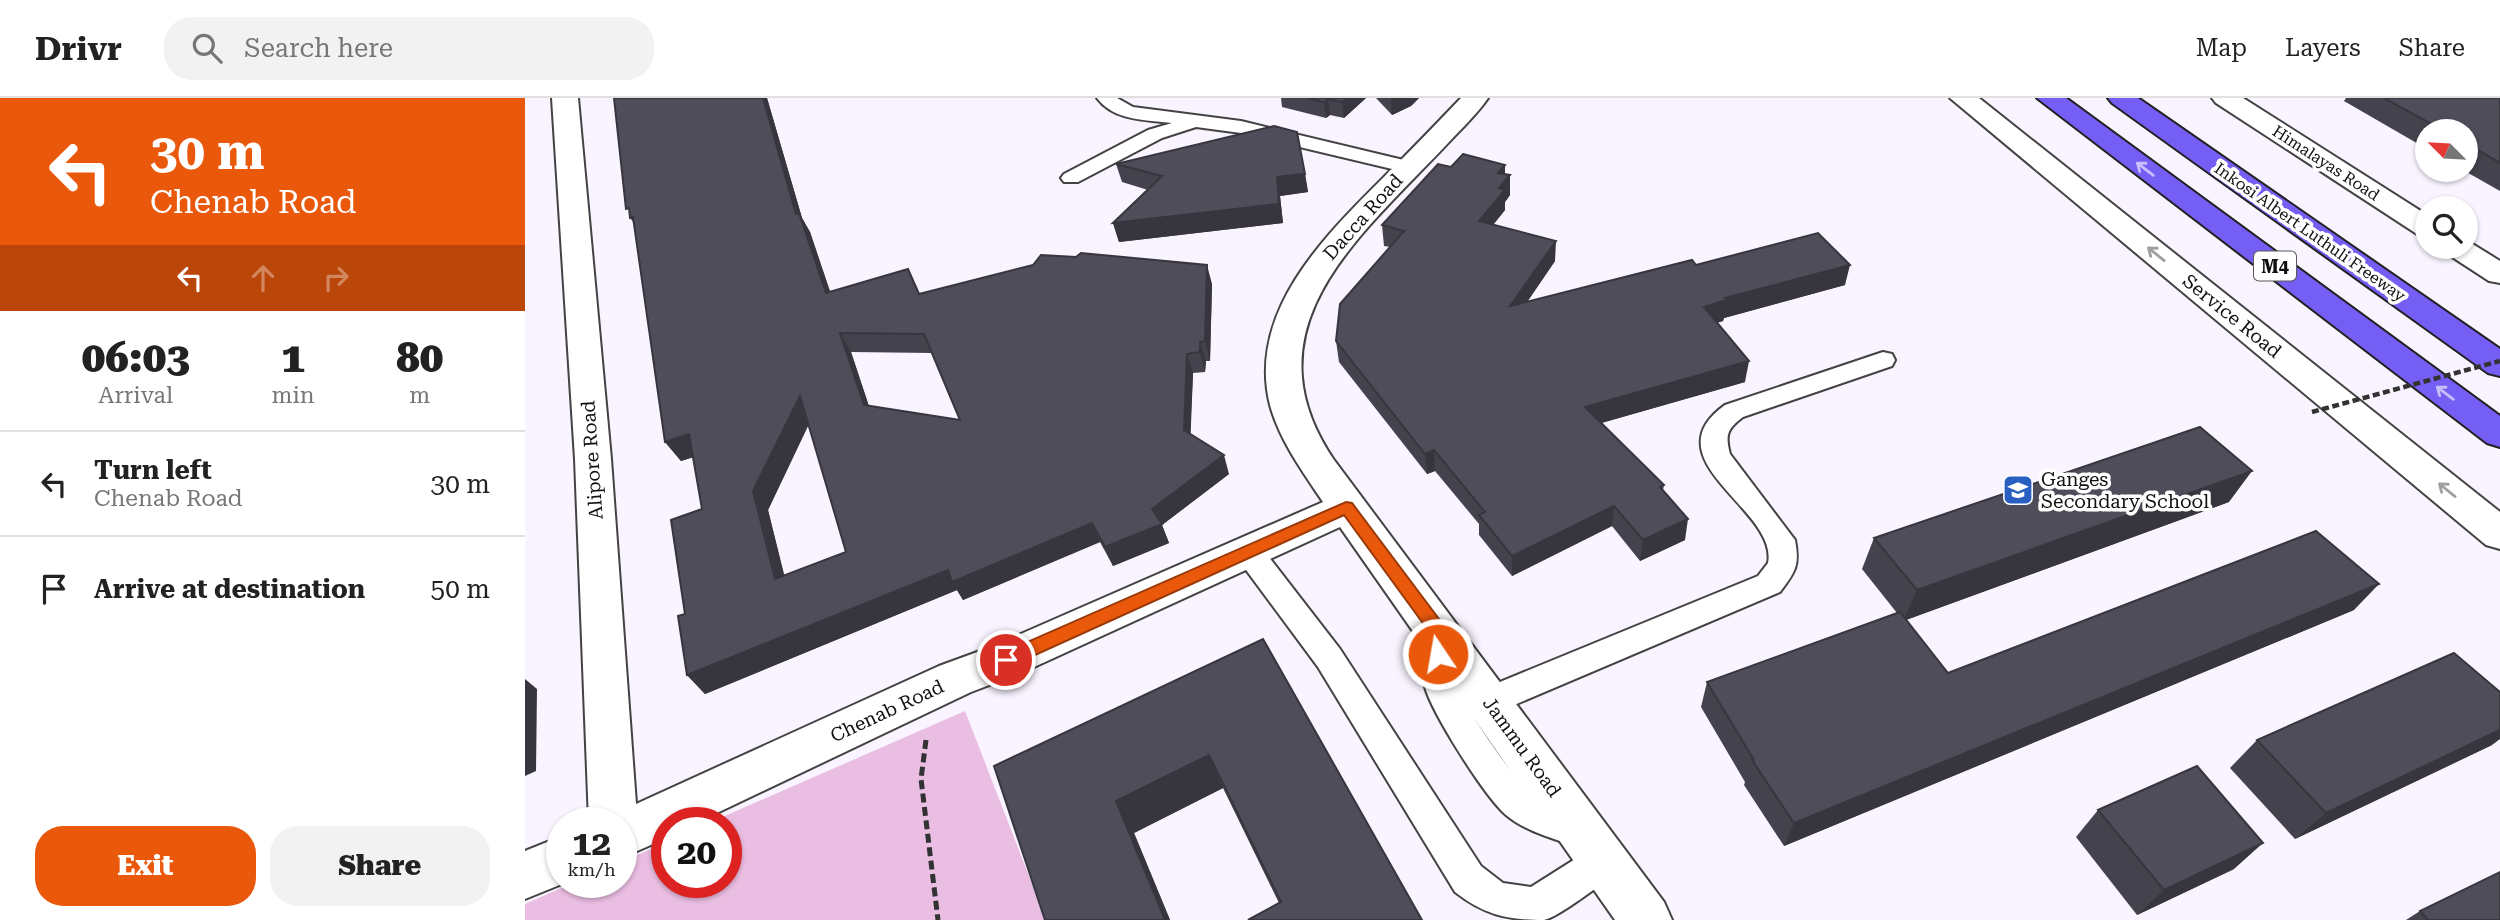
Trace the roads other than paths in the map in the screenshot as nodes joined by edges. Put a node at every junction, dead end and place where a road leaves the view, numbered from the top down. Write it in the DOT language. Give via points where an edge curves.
graph roads {
  1 [pos="565,98"];
  2 [pos="1106,98"];
  3 [pos="1475,98"];
  4 [pos="1963,98"];
  5 [pos="2050,98"];
  6 [pos="2121,98"];
  7 [pos="2225,98"];
  8 [pos="1205,122"];
  9 [pos="2175,137"];
  10 [pos="1409,167"];
  11 [pos="1068,170"];
  12 [pos="2415,220"];
  13 [pos="2476,259"];
  14 [pos="2500,274"];
  15 [pos="2500,335"];
  16 [pos="1883,360"];
  17 [pos="2500,363"];
  18 [pos="2500,434"];
  19 [pos="1346,508"];
  20 [pos="2500,534"];
  21 [pos="1248,551"];
  22 [pos="1439,632"];
  23 [pos="1489,701"];
  24 [pos="612,807"];
  25 [pos="637,828"];
  26 [pos="1593,846"];
  27 [pos="546,866"];
  28 [pos="525,875"];
  29 [pos="1646,920"];
  1 -- 24 [label="street, Alipore Road" via="593,459"];
  2 -- 8 [label="lane" via="1130,112"];
  3 -- 10 [label="street, Dacca Road"];
  20 -- 4 [label="street, Service Road, one-way"];
  18 -- 5 [label="highway, M4, one-way"];
  6 -- 9 [label="highway, Inkosi Albert Luthuli Freeway / M4"];
  7 -- 12 [label="street, Himalayas Road"];
  8 -- 10 [label="lane"];
  8 -- 11 [label="lane" via="1155,134"];
  9 -- 15 [label="highway"];
  9 -- 17 [label="highway, Inkosi Albert Luthuli Freeway / M4"];
  10 -- 19 [label="street, Dacca Road" via="1317,269 1291,324 1283,364 1287,402 1305,444"];
  13 -- 14 [label="street"];
  16 -- 23 [label="lane" via="1734,411 1719,422 1712,438 1717,457 1781,540 1783,567 1769,584"];
  19 -- 21 [label="street, Chenab Road"];
  19 -- 22 [label="street, Jammu Road"];
  21 -- 25 [label="street, Chenab Road" via="955,679"];
  21 -- 26 [label="lane" via="1329,658 1468,879 1493,899 1536,905"];
  22 -- 23 [label="street, Jammu Road"];
  22 -- 26 [label="lane" via="1443,692 1501,782 1515,801"];
  23 -- 26 [label="street, Jammu Road"];
  26 -- 29 [label="street, Jammu Road"];
  27 -- 28 [label="street"];
}
